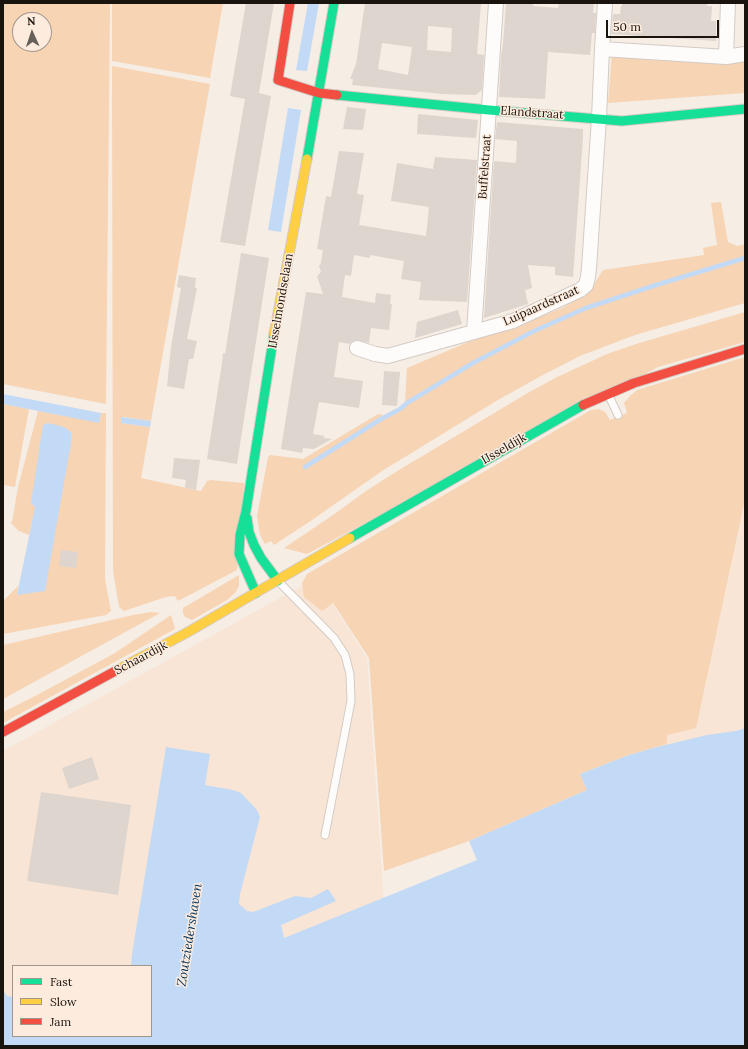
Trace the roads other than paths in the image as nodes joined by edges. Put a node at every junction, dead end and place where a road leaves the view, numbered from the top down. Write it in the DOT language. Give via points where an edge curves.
graph roads {
  1 [pos="290,3"];
  2 [pos="334,3"];
  3 [pos="496,3"];
  4 [pos="605,3"];
  5 [pos="728,3"];
  6 [pos="602,48"];
  7 [pos="745,54"];
  8 [pos="726,57"];
  9 [pos="319,93"];
  10 [pos="745,109"];
  11 [pos="489,110"];
  12 [pos="599,118"];
  13 [pos="474,332"];
  14 [pos="357,348"];
  15 [pos="745,349"];
  16 [pos="608,394"];
  17 [pos="618,415"];
  18 [pos="246,511"];
  19 [pos="278,581"];
  20 [pos="256,593"];
  21 [pos="3,732"];
  22 [pos="325,834"];
  1 -- 9 [label="street" via="278,80"];
  2 -- 9 [label="street, IJsselmondselaan"];
  3 -- 11 [label="street, Buffelstraat"];
  4 -- 6 [label="street"];
  5 -- 8 [label="street"];
  6 -- 8 [label="street"];
  6 -- 12 [label="street"];
  7 -- 8 [label="street"];
  9 -- 11 [label="street, Elandstraat"];
  9 -- 18 [label="street, IJsselmondselaan" via="274,336"];
  10 -- 12 [label="street, Elandstraat" via="622,121"];
  11 -- 12 [label="street, Elandstraat"];
  11 -- 13 [label="street, Buffelstraat"];
  12 -- 13 [label="street, Luipaardstraat" via="586,285 513,322"];
  13 -- 14 [label="street, Luipaardstraat" via="388,356"];
  15 -- 16 [label="street, IJsseldijk"];
  16 -- 17 [label="lane"];
  16 -- 19 [label="street, IJsseldijk" via="536,430"];
  18 -- 19 [label="street, IJsselmondselaan" via="254,545"];
  18 -- 20 [label="street, IJsselmondselaan" via="240,535 239,554"];
  19 -- 20 [label="street, Schaardijk"];
  19 -- 22 [label="lane" via="334,638 345,655 350,674 351,700"];
  20 -- 21 [label="street, Schaardijk"];
}
